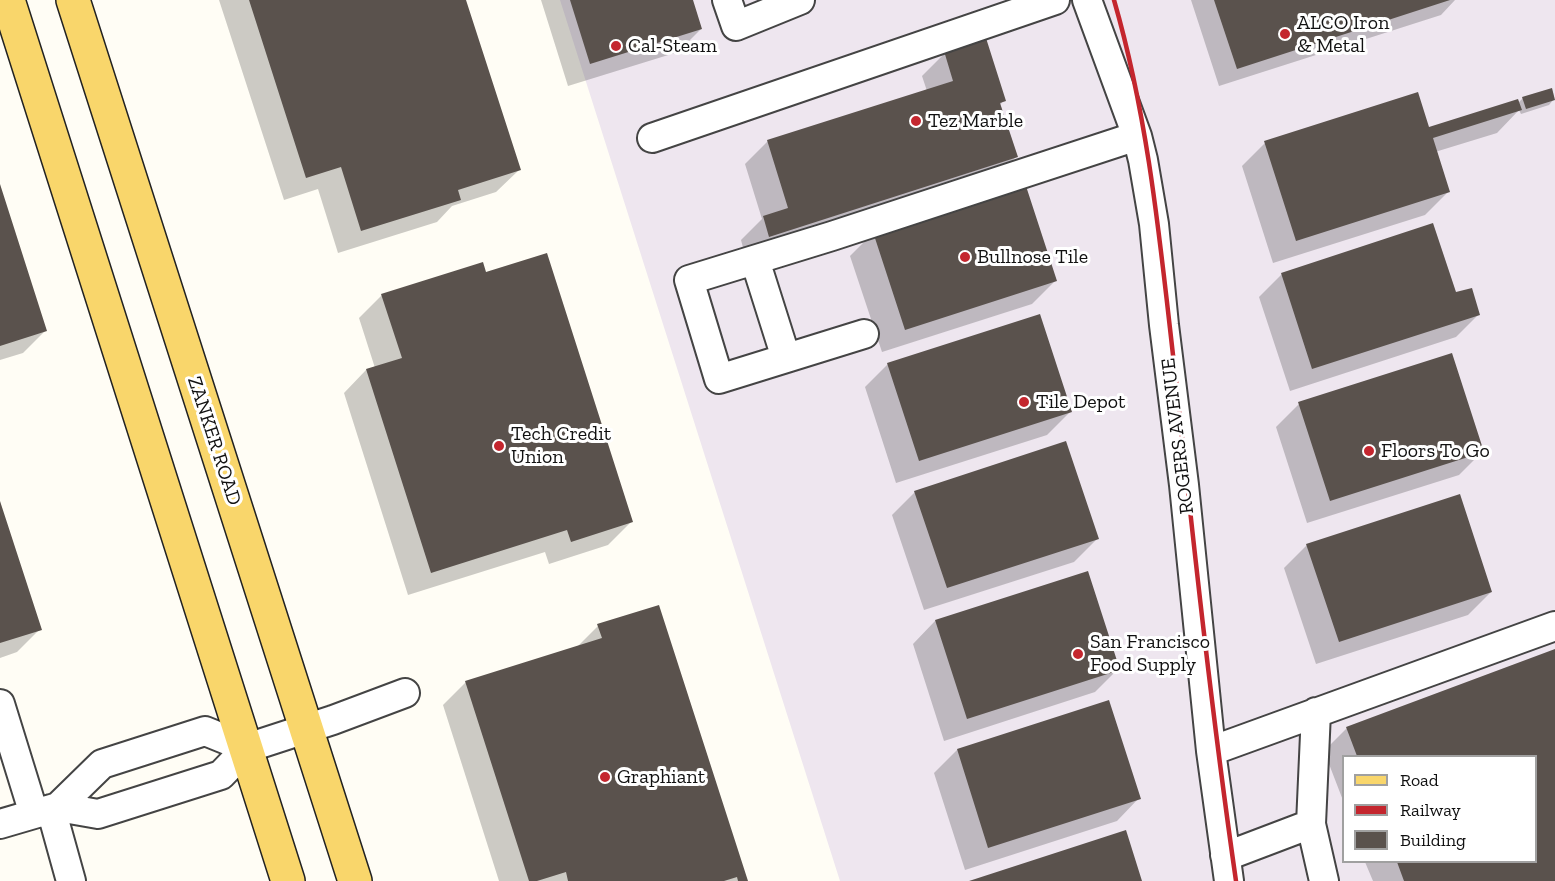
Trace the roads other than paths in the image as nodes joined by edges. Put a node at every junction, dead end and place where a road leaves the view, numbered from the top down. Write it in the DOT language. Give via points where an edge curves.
graph roads {
  1 [pos="727,0"];
  2 [pos="800,0"];
  3 [pos="1055,0"];
  4 [pos="1087,0"];
  5 [pos="74,1"];
  6 [pos="9,7"];
  7 [pos="1137,136"];
  8 [pos="652,138"];
  9 [pos="755,260"];
  10 [pos="864,334"];
  11 [pos="786,358"];
  12 [pos="1555,626"];
  13 [pos="405,693"];
  14 [pos="0,704"];
  15 [pos="1316,712"];
  16 [pos="308,729"];
  17 [pos="247,748"];
  18 [pos="1211,751"];
  19 [pos="47,810"];
  20 [pos="0,824"];
  21 [pos="1311,824"];
  22 [pos="1227,868"];
  23 [pos="71,881"];
  24 [pos="288,881"];
  25 [pos="355,881"];
  26 [pos="1324,881"];
  1 -- 2 [label="street" via="736,26"];
  3 -- 8 [label="street"];
  4 -- 7 [label="street, ROGERS AVENUE"];
  5 -- 16 [label="main road, ZANKER ROAD"];
  6 -- 17 [label="main road"];
  7 -- 9 [label="street"];
  7 -- 18 [label="street, ROGERS AVENUE" via="1154,224"];
  9 -- 11 [label="street"];
  9 -- 11 [label="street" via="688,280 720,379"];
  10 -- 11 [label="street"];
  12 -- 15 [label="street"];
  13 -- 16 [label="street"];
  14 -- 19 [label="street"];
  15 -- 18 [label="street"];
  15 -- 21 [label="street"];
  16 -- 17 [label="street"];
  16 -- 25 [label="main road, ZANKER ROAD"];
  17 -- 19 [label="street" via="221,775 98,814"];
  17 -- 19 [label="street" via="205,731 102,764"];
  17 -- 24 [label="main road"];
  18 -- 22 [label="street, ROGERS AVENUE"];
  19 -- 20 [label="street"];
  19 -- 23 [label="street"];
  21 -- 22 [label="street" via="1232,854"];
  21 -- 26 [label="street"];
}
